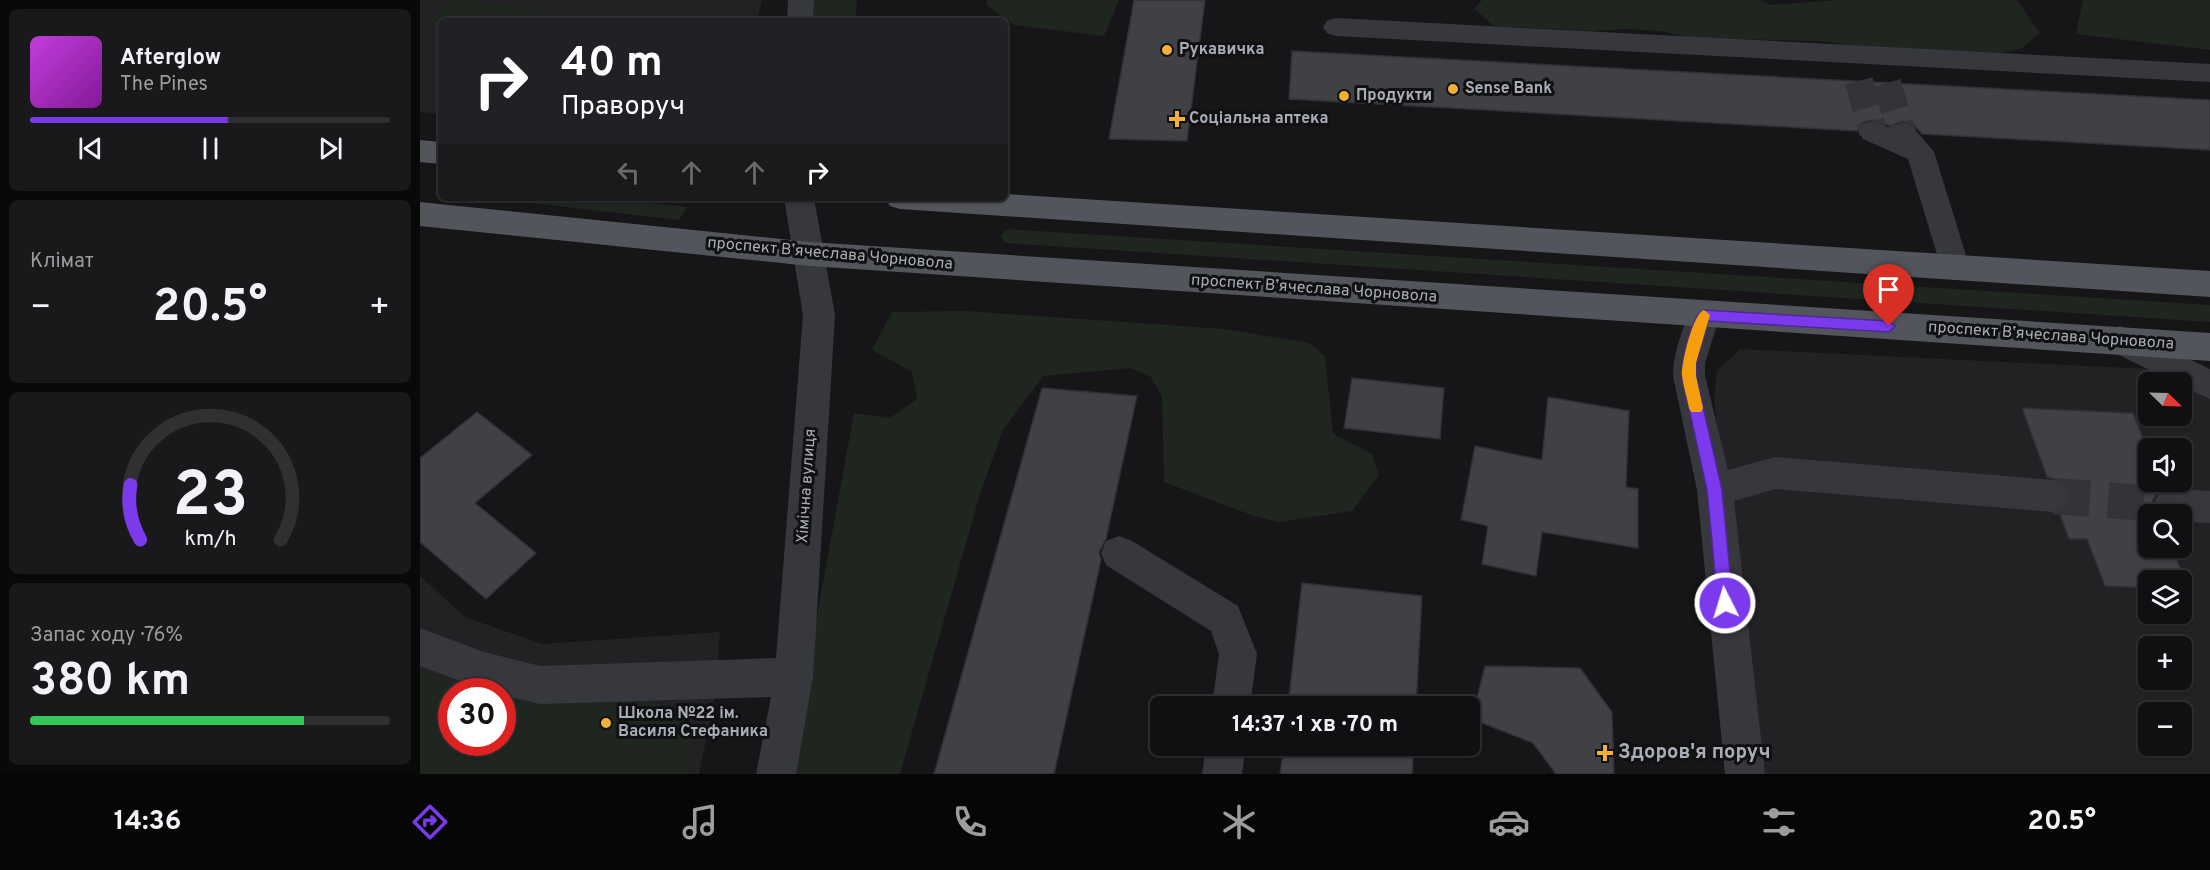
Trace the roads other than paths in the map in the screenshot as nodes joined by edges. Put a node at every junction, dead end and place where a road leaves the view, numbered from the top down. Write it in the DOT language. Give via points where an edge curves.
graph roads {
  1 [pos="801,0"];
  2 [pos="800,18"];
  3 [pos="1336,27"];
  4 [pos="2210,73"];
  5 [pos="1873,132"];
  6 [pos="420,151"];
  7 [pos="438,153"];
  8 [pos="800,201"];
  9 [pos="945,201"];
  10 [pos="420,214"];
  11 [pos="810,254"];
  12 [pos="1955,268"];
  13 [pos="2210,284"];
  14 [pos="1704,315"];
  15 [pos="2120,340"];
  16 [pos="2210,347"];
  17 [pos="2210,386"];
  18 [pos="1714,490"];
  19 [pos="2054,496"];
  20 [pos="2192,506"];
  21 [pos="2210,507"];
  22 [pos="1119,553"];
  23 [pos="420,647"];
  24 [pos="794,676"];
  25 [pos="1232,696"];
  26 [pos="1225,756"];
  27 [pos="776,774"];
  28 [pos="1222,774"];
  29 [pos="1744,774"];
  1 -- 2 [label="street"];
  3 -- 4 [label="street" via="1892,63"];
  5 -- 12 [label="street" via="1911,143"];
  6 -- 7 [label="main road"];
  8 -- 11 [label="street, Хімічна вулиця"];
  9 -- 12 [label="main road"];
  10 -- 11 [label="main road, проспект Вʼячеслава Чорновола"];
  11 -- 14 [label="main road, проспект Вʼячеслава Чорновола"];
  11 -- 24 [label="street, Хімічна вулиця" via="819,315"];
  12 -- 13 [label="main road"];
  14 -- 15 [label="main road, проспект Вʼячеслава Чорновола"];
  14 -- 18 [label="street" via="1689,363 1689,376"];
  15 -- 16 [label="main road, проспект Вʼячеслава Чорновола"];
  15 -- 17 [label="street"];
  18 -- 19 [label="street" via="1775,473"];
  18 -- 29 [label="street"];
  20 -- 21 [label="street"];
  22 -- 25 [label="street" via="1225,619 1238,654"];
  23 -- 24 [label="street" via="484,671 540,685"];
  24 -- 27 [label="street, Хімічна вулиця"];
  26 -- 28 [label="street"];
}
